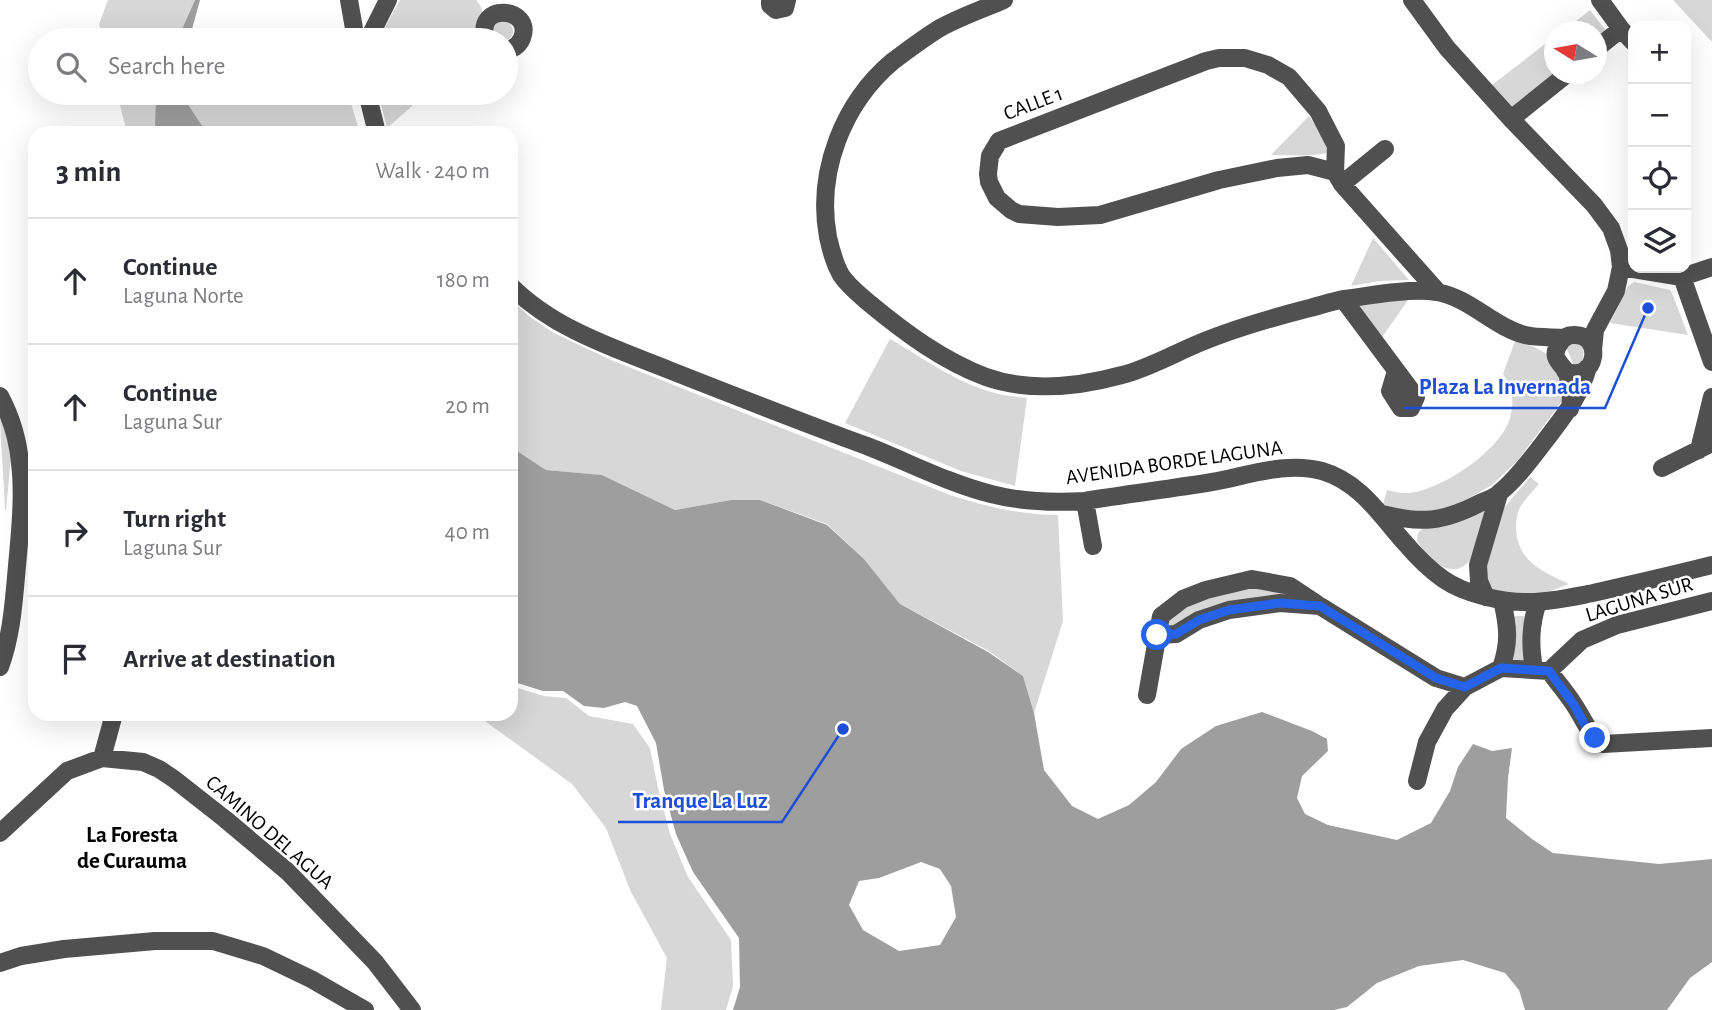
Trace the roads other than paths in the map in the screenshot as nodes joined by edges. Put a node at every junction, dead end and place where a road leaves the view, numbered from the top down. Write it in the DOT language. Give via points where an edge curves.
graph roads {
  1 [pos="363,0"];
  2 [pos="388,0"];
  3 [pos="770,0"];
  4 [pos="787,0"];
  5 [pos="1004,0"];
  6 [pos="1412,0"];
  7 [pos="1600,0"];
  8 [pos="350,7"];
  9 [pos="492,7"];
  10 [pos="359,28"];
  11 [pos="369,28"];
  12 [pos="485,28"];
  13 [pos="1627,35"];
  14 [pos="1607,44"];
  15 [pos="518,46"];
  16 [pos="1555,84"];
  17 [pos="369,105"];
  18 [pos="1511,119"];
  19 [pos="375,126"];
  20 [pos="1385,149"];
  21 [pos="1338,178"];
  22 [pos="1621,267"];
  23 [pos="1712,267"];
  24 [pos="1682,277"];
  25 [pos="1616,291"];
  26 [pos="1438,292"];
  27 [pos="518,294"];
  28 [pos="1343,299"];
  29 [pos="1565,342"];
  30 [pos="1591,359"];
  31 [pos="1712,362"];
  32 [pos="1396,371"];
  33 [pos="1565,371"];
  34 [pos="0,396"];
  35 [pos="1712,397"];
  36 [pos="1570,408"];
  37 [pos="1706,446"];
  38 [pos="1662,468"];
  39 [pos="1499,494"];
  40 [pos="1085,501"];
  41 [pos="1382,514"];
  42 [pos="1423,521"];
  43 [pos="1404,542"];
  44 [pos="1093,546"];
  45 [pos="1478,565"];
  46 [pos="1712,565"];
  47 [pos="1444,580"];
  48 [pos="1494,598"];
  49 [pos="1712,601"];
  50 [pos="1538,602"];
  51 [pos="1320,606"];
  52 [pos="7,609"];
  53 [pos="1157,635"];
  54 [pos="0,667"];
  55 [pos="1501,668"];
  56 [pos="1541,670"];
  57 [pos="1465,687"];
  58 [pos="1147,695"];
  59 [pos="112,721"];
  60 [pos="1712,738"];
  61 [pos="102,758"];
  62 [pos="1417,781"];
  63 [pos="0,833"];
  64 [pos="0,963"];
  65 [pos="365,1010"];
  66 [pos="412,1010"];
  1 -- 8 [label="street"];
  2 -- 11 [label="street"];
  3 -- 4 [label="street" via="776,10 785,8"];
  5 -- 28 [label="street" via="941,28 893,62 846,118 836,143 825,196 833,257 841,275 884,316 957,364 1011,384 1040,387 1124,375 1202,341"];
  6 -- 18 [label="street" via="1447,48"];
  7 -- 13 [label="street"];
  8 -- 10 [label="street"];
  9 -- 12 [label="street"];
  9 -- 15 [label="street" via="515,15 523,26"];
  13 -- 14 [label="street"];
  16 -- 18 [label="street"];
  17 -- 19 [label="street"];
  18 -- 22 [label="street" via="1606,220"];
  20 -- 21 [label="street"];
  21 -- 21 [label="street, CALLE 1" via="1336,146 1318,111 1289,77 1268,65 1233,57 1193,65 999,141 990,156 988,174 992,191 1010,210 1058,217 1100,215 1277,168 1308,165"];
  21 -- 26 [label="street"];
  22 -- 24 [label="street"];
  22 -- 25 [label="street"];
  23 -- 24 [label="street"];
  24 -- 31 [label="street"];
  25 -- 29 [label="street"];
  25 -- 30 [label="street" via="1595,330"];
  26 -- 28 [label="street"];
  26 -- 29 [label="street" via="1462,300 1511,330"];
  27 -- 40 [label="street, AVENIDA BORDE LAGUNA" via="570,329 615,349 955,483 1025,500"];
  28 -- 32 [label="street"];
  29 -- 30 [label="street" via="1587,339"];
  29 -- 33 [label="street" via="1558,363"];
  30 -- 33 [label="street" via="1577,373"];
  30 -- 36 [label="street" via="1583,387"];
  33 -- 36 [label="street" via="1571,387"];
  34 -- 52 [label="street" via="21,465 20,537"];
  35 -- 37 [label="street"];
  36 -- 39 [label="street"];
  37 -- 38 [label="street"];
  39 -- 42 [label="street" via="1455,515"];
  39 -- 45 [label="street"];
  40 -- 41 [label="street, AVENIDA BORDE LAGUNA" via="1300,467 1338,477"];
  40 -- 44 [label="street"];
  41 -- 42 [label="street"];
  41 -- 43 [label="street, AVENIDA BORDE LAGUNA"];
  42 -- 43 [label="street"];
  43 -- 47 [label="street, AVENIDA BORDE LAGUNA"];
  45 -- 47 [label="street"];
  45 -- 48 [label="street" via="1479,581"];
  46 -- 50 [label="street, AVENIDA BORDE LAGUNA"];
  47 -- 48 [label="street, AVENIDA BORDE LAGUNA"];
  48 -- 50 [label="street, AVENIDA BORDE LAGUNA"];
  48 -- 55 [label="street" via="1508,638"];
  49 -- 56 [label="street, LAGUNA SUR" via="1617,625 1582,640"];
  50 -- 56 [label="street" via="1530,638"];
  51 -- 53 [label="street" via="1280,603 1229,610 1176,634"];
  51 -- 53 [label="street" via="1290,586 1252,579 1183,599 1161,616"];
  51 -- 57 [label="street" via="1436,678"];
  52 -- 54 [label="street"];
  53 -- 58 [label="street"];
  55 -- 56 [label="street"];
  55 -- 57 [label="street"];
  56 -- 60 [label="street" via="1603,744"];
  57 -- 62 [label="street" via="1445,709 1427,742"];
  59 -- 61 [label="street"];
  61 -- 63 [label="street, CAMINO DEL AGUA" via="67,771"];
  61 -- 66 [label="street, CAMINO DEL AGUA" via="143,762 159,769 225,819 288,872 375,962"];
  64 -- 65 [label="street" via="64,949 213,941 263,956"];
}
